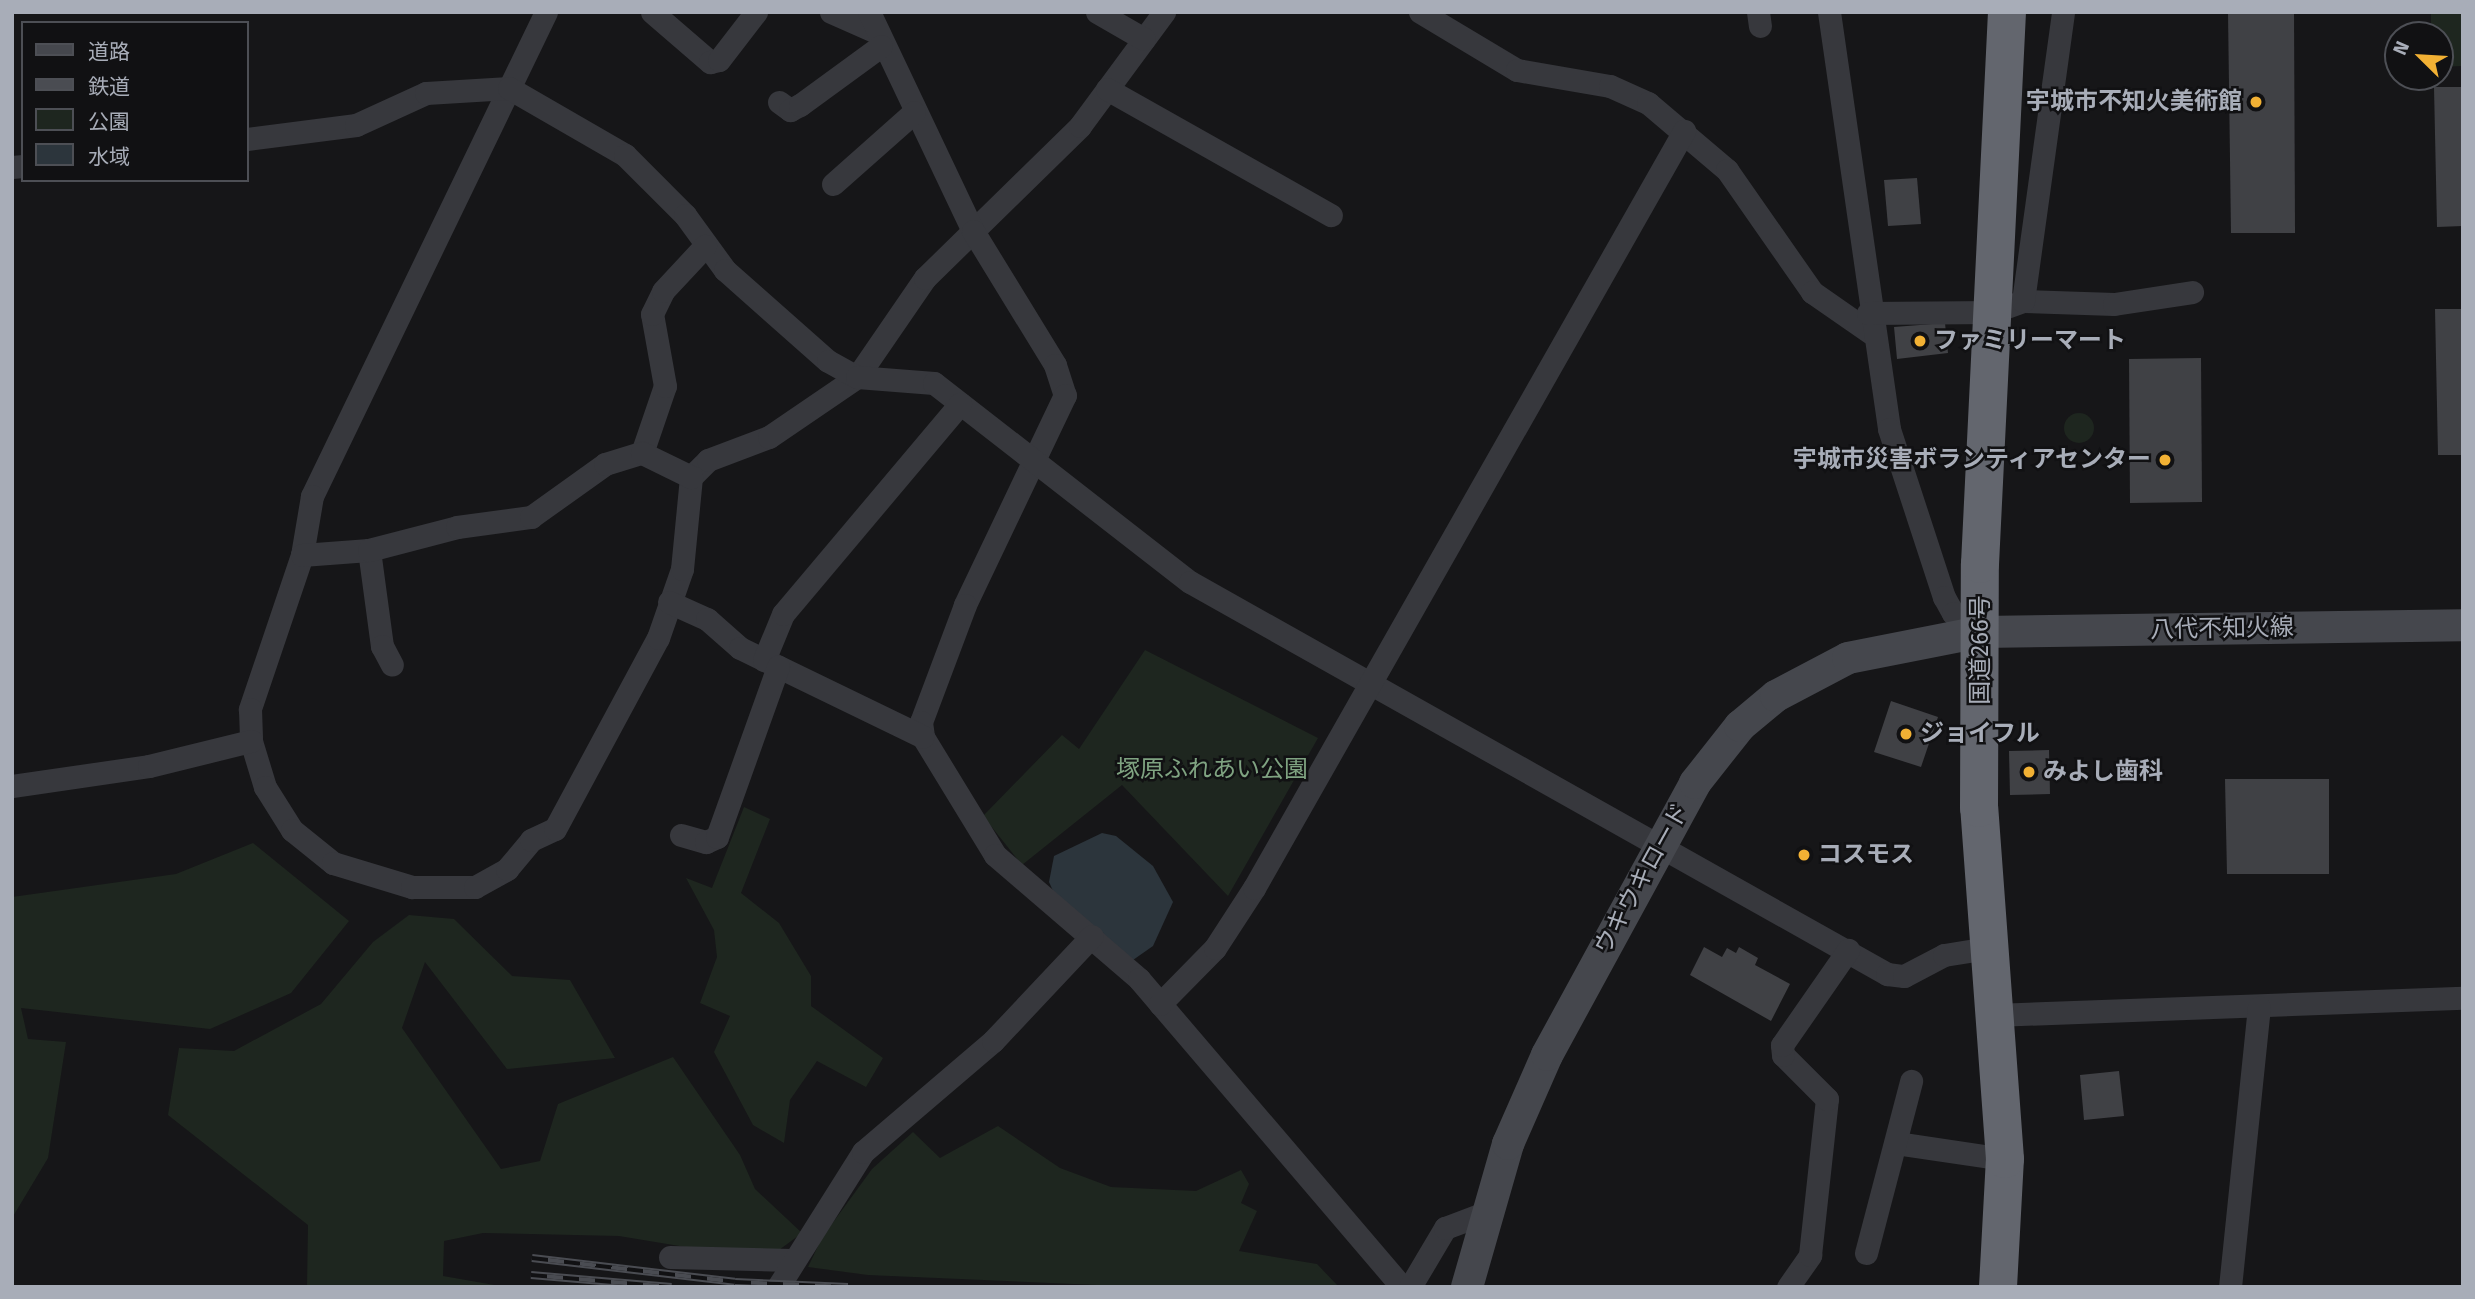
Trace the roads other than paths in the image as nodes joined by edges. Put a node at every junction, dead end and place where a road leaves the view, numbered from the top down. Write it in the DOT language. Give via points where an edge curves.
graph roads {
  1 [pos="546,12"];
  2 [pos="652,12"];
  3 [pos="756,12"];
  4 [pos="831,12"];
  5 [pos="1097,12"];
  6 [pos="1164,12"];
  7 [pos="1420,12"];
  8 [pos="1829,12"];
  9 [pos="2007,12"];
  10 [pos="2063,12"];
  11 [pos="874,30"];
  12 [pos="1144,39"];
  13 [pos="509,88"];
  14 [pos="1107,89"];
  15 [pos="779,102"];
  16 [pos="915,112"];
  17 [pos="1684,131"];
  18 [pos="248,139"];
  19 [pos="833,184"];
  20 [pos="1331,215"];
  21 [pos="973,231"];
  22 [pos="705,246"];
  23 [pos="2192,292"];
  24 [pos="2008,307"];
  25 [pos="1870,323"];
  26 [pos="857,377"];
  27 [pos="960,404"];
  28 [pos="642,453"];
  29 [pos="1035,460"];
  30 [pos="691,477"];
  31 [pos="369,550"];
  32 [pos="302,555"];
  33 [pos="669,602"];
  34 [pos="2463,625"];
  35 [pos="1981,632"];
  36 [pos="771,664"];
  37 [pos="393,665"];
  38 [pos="1370,683"];
  39 [pos="923,737"];
  40 [pos="251,741"];
  41 [pos="12,786"];
  42 [pos="681,835"];
  43 [pos="1660,844"];
  44 [pos="1092,936"];
  45 [pos="1987,948"];
  46 [pos="1848,950"];
  47 [pos="2463,998"];
  48 [pos="1160,1004"];
  49 [pos="2259,1008"];
  50 [pos="1994,1015"];
  51 [pos="1911,1081"];
  52 [pos="1896,1143"];
  53 [pos="2005,1159"];
  54 [pos="1485,1213"];
  55 [pos="1866,1253"];
  56 [pos="670,1257"];
  57 [pos="792,1260"];
  58 [pos="778,1287"];
  59 [pos="1402,1287"];
  60 [pos="1410,1287"];
  61 [pos="1467,1287"];
  62 [pos="1788,1287"];
  63 [pos="1998,1287"];
  64 [pos="2230,1287"];
  1 -- 13 [label="street"];
  2 -- 3 [label="street" via="710,62 719,60"];
  4 -- 11 [label="street"];
  5 -- 12 [label="street"];
  6 -- 12 [label="street"];
  7 -- 17 [label="street" via="1517,70 1631,93"];
  8 -- 25 [label="street"];
  9 -- 24 [label="highway, 国道266号"];
  10 -- 24 [label="street"];
  11 -- 15 [label="street" via="800,105 790,110"];
  11 -- 16 [label="street"];
  12 -- 14 [label="street"];
  13 -- 18 [label="street" via="426,93 356,125"];
  13 -- 22 [label="street" via="625,155 685,215"];
  13 -- 32 [label="street" via="312,496"];
  14 -- 20 [label="street"];
  14 -- 21 [label="street" via="1067,141"];
  16 -- 19 [label="street"];
  16 -- 21 [label="street"];
  17 -- 25 [label="street" via="1727,170 1812,292"];
  17 -- 38 [label="street"];
  21 -- 26 [label="street" via="916,290"];
  21 -- 29 [label="street" via="1063,382 1061,413"];
  22 -- 26 [label="street" via="790,330"];
  22 -- 28 [label="street" via="663,291 652,314 666,386"];
  23 -- 24 [label="street" via="2114,304"];
  24 -- 25 [label="street"];
  24 -- 35 [label="highway, 国道266号"];
  25 -- 35 [label="street" via="1889,429 1944,597 1953,613"];
  26 -- 27 [label="street" via="918,377"];
  26 -- 30 [label="street" via="769,437 708,460"];
  27 -- 29 [label="street"];
  27 -- 36 [label="street" via="783,614"];
  28 -- 30 [label="street"];
  28 -- 31 [label="street" via="605,464 531,517 457,527"];
  29 -- 38 [label="street" via="1189,582"];
  29 -- 39 [label="street" via="938,672 921,722"];
  30 -- 33 [label="street" via="682,569"];
  31 -- 32 [label="street"];
  31 -- 37 [label="street" via="382,646"];
  32 -- 40 [label="street" via="262,661 250,709"];
  33 -- 36 [label="street" via="707,619"];
  33 -- 40 [label="street" via="643,670 562,820 497,877 475,887 412,887 333,863 275,809"];
  34 -- 35 [label="street, 八代不知火線"];
  35 -- 43 [label="street, ウキウキロード" via="1848,658 1776,696 1740,726 1695,783"];
  35 -- 45 [label="highway, 国道266号" via="1979,808"];
  36 -- 39 [label="street"];
  36 -- 42 [label="street" via="717,836 706,842"];
  38 -- 43 [label="street"];
  38 -- 48 [label="street" via="1221,939"];
  39 -- 44 [label="street" via="995,855"];
  40 -- 41 [label="street" via="149,766"];
  43 -- 46 [label="street"];
  43 -- 54 [label="street, ウキウキロード" via="1547,1055"];
  44 -- 48 [label="street"];
  44 -- 57 [label="street" via="993,1041 863,1152"];
  45 -- 46 [label="street" via="1952,953 1895,978"];
  45 -- 50 [label="highway, 国道266号"];
  46 -- 62 [label="street" via="1782,1045 1783,1055 1828,1099 1810,1255"];
  47 -- 49 [label="street"];
  48 -- 59 [label="street"];
  49 -- 50 [label="street"];
  49 -- 64 [label="street"];
  50 -- 53 [label="highway, 国道266号"];
  51 -- 52 [label="street"];
  52 -- 53 [label="street"];
  52 -- 55 [label="street"];
  53 -- 63 [label="highway, 国道266号"];
  54 -- 60 [label="street" via="1445,1228"];
  54 -- 61 [label="street, ウキウキロード"];
  56 -- 57 [label="street"];
  57 -- 58 [label="street"];
}
